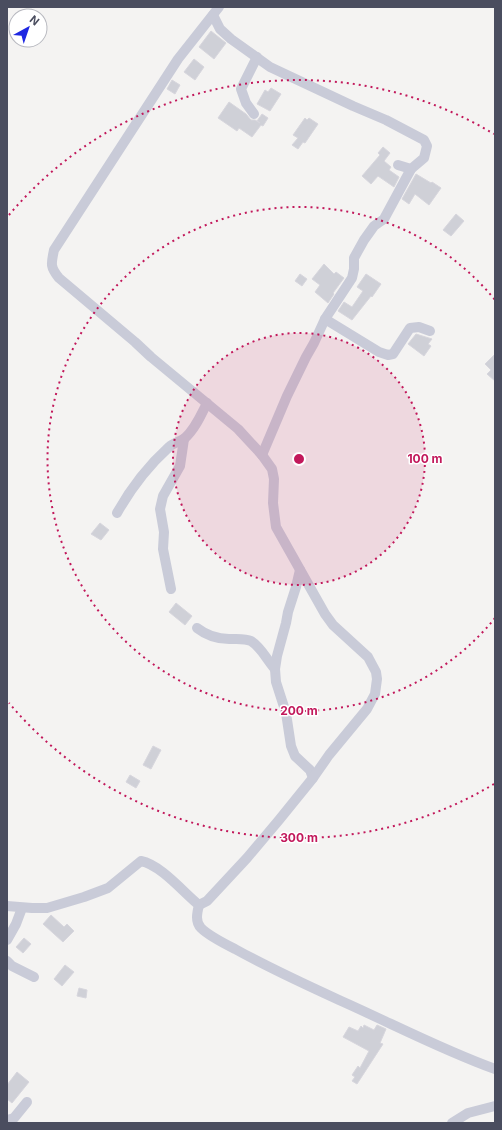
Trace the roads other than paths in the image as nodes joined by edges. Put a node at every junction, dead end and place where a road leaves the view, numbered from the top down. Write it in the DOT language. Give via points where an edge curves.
graph roads {
  1 [pos="216,11"];
  2 [pos="257,57"];
  3 [pos="254,114"];
  4 [pos="398,165"];
  5 [pos="411,169"];
  6 [pos="325,319"];
  7 [pos="430,331"];
  8 [pos="207,404"];
  9 [pos="184,439"];
  10 [pos="262,455"];
  11 [pos="117,513"];
  12 [pos="300,570"];
  13 [pos="171,589"];
  14 [pos="197,628"];
  15 [pos="275,669"];
  16 [pos="313,778"];
  17 [pos="199,905"];
  18 [pos="7,906"];
  19 [pos="22,908"];
  20 [pos="7,940"];
  21 [pos="7,961"];
  22 [pos="34,977"];
  23 [pos="495,1069"];
  24 [pos="27,1102"];
  25 [pos="495,1106"];
  26 [pos="7,1120"];
  27 [pos="452,1123"];
  1 -- 2 [label="street" via="220,29"];
  1 -- 8 [label="street" via="178,59 54,250 51,264 59,278"];
  2 -- 3 [label="street" via="242,88 246,103"];
  2 -- 5 [label="street" via="270,67 424,140 427,146 424,158"];
  4 -- 5 [label="street"];
  5 -- 6 [label="street" via="384,219 374,226 364,240 354,258 352,278"];
  6 -- 7 [label="street" via="388,356 393,354 410,328 419,327"];
  6 -- 10 [label="street" via="286,396"];
  8 -- 9 [label="street"];
  8 -- 10 [label="street" via="238,429"];
  9 -- 11 [label="street" via="169,446 130,490"];
  9 -- 13 [label="street" via="180,466 163,496 160,509 164,532 163,549"];
  10 -- 12 [label="street" via="272,469 274,479 276,527"];
  12 -- 15 [label="street"];
  12 -- 16 [label="street" via="325,614 368,657 377,679 376,694 367,709 328,755"];
  14 -- 15 [label="street" via="218,637 249,640 256,644"];
  15 -- 16 [label="street" via="276,682 286,712 290,746 295,756 310,770"];
  16 -- 17 [label="street" via="247,858 207,901"];
  17 -- 19 [label="street" via="158,868 142,861 108,888 47,908"];
  17 -- 23 [label="street" via="197,920 201,928 251,958 448,1050"];
  18 -- 19 [label="street"];
  19 -- 20 [label="street"];
  21 -- 22 [label="street"];
  24 -- 26 [label="street" via="14,1118"];
  25 -- 27 [label="street" via="468,1112"];
}
